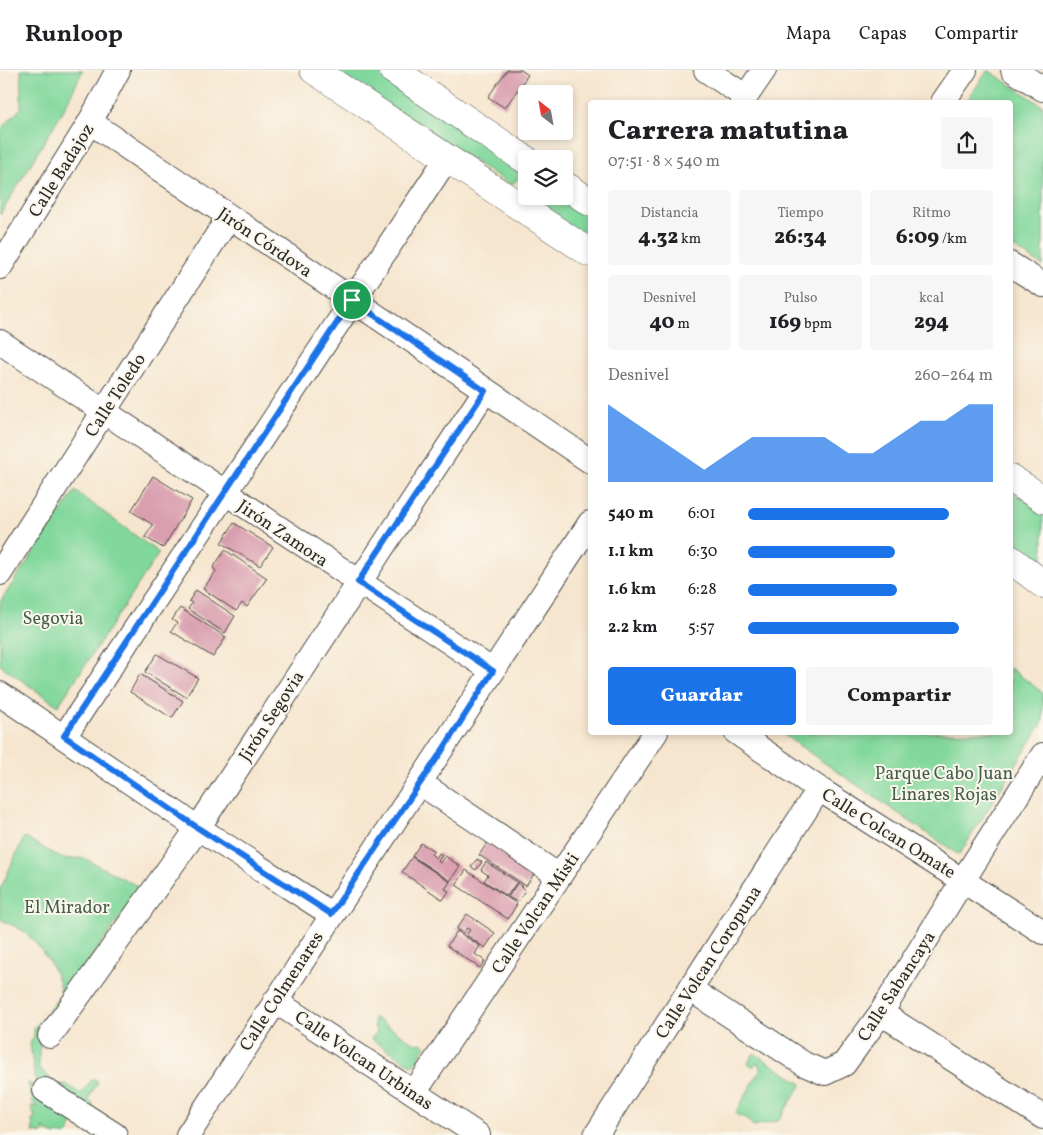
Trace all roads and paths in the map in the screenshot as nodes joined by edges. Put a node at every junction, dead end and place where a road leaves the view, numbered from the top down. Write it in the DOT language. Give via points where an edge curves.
graph roads {
  1 [pos="118,70"];
  2 [pos="314,70"];
  3 [pos="706,70"];
  4 [pos="764,70"];
  5 [pos="965,70"];
  6 [pos="1013,70"];
  7 [pos="409,74"];
  8 [pos="1043,89"];
  9 [pos="744,100"];
  10 [pos="944,100"];
  11 [pos="90,122"];
  12 [pos="518,154"];
  13 [pos="447,158"];
  14 [pos="573,190"];
  15 [pos="518,194"];
  16 [pos="588,201"];
  17 [pos="533,205"];
  18 [pos="229,217"];
  19 [pos="588,251"];
  20 [pos="1013,266"];
  21 [pos="0,268"];
  22 [pos="1043,285"];
  23 [pos="352,300"];
  24 [pos="0,342"];
  25 [pos="485,391"];
  26 [pos="104,411"];
  27 [pos="588,460"];
  28 [pos="1013,480"];
  29 [pos="225,493"];
  30 [pos="1043,499"];
  31 [pos="588,526"];
  32 [pos="1013,561"];
  33 [pos="0,574"];
  34 [pos="358,582"];
  35 [pos="1043,584"];
  36 [pos="493,671"];
  37 [pos="0,694"];
  38 [pos="654,735"];
  39 [pos="740,735"];
  40 [pos="64,736"];
  41 [pos="1043,755"];
  42 [pos="420,783"];
  43 [pos="819,789"];
  44 [pos="198,828"];
  45 [pos="559,876"];
  46 [pos="963,880"];
  47 [pos="331,914"];
  48 [pos="1043,932"];
  49 [pos="690,989"];
  50 [pos="275,1000"];
  51 [pos="881,1013"];
  52 [pos="50,1036"];
  53 [pos="45,1090"];
  54 [pos="414,1093"];
  55 [pos="1043,1117"];
  56 [pos="115,1135"];
  57 [pos="188,1135"];
  58 [pos="478,1135"];
  59 [pos="596,1135"];
  1 -- 11 [label="street, Calle Badajoz"];
  2 -- 13 [label="main road"];
  3 -- 9 [label="street"];
  4 -- 9 [label="street"];
  5 -- 10 [label="street"];
  6 -- 8 [label="street"];
  7 -- 12 [label="main road"];
  11 -- 18 [label="street, Jirón Córdova"];
  11 -- 21 [label="street, Calle Badajoz"];
  13 -- 15 [label="main road"];
  13 -- 23 [label="street"];
  14 -- 16 [label="main road"];
  17 -- 19 [label="main road"];
  18 -- 23 [label="street, Jirón Córdova"];
  18 -- 26 [label="street, Calle Toledo"];
  20 -- 22 [label="street"];
  23 -- 25 [label="street, Jirón Córdova"];
  23 -- 29 [label="street"];
  24 -- 26 [label="street, Jirón Zamora"];
  25 -- 27 [label="street, Jirón Córdova"];
  25 -- 34 [label="street, Jirón Segovia"];
  26 -- 29 [label="street, Jirón Zamora"];
  26 -- 33 [label="street, Calle Toledo"];
  28 -- 30 [label="main road"];
  29 -- 34 [label="street, Jirón Zamora"];
  29 -- 40 [label="street"];
  31 -- 36 [label="street, Calle Colmenares"];
  32 -- 35 [label="main road"];
  34 -- 36 [label="street, Jirón Zamora"];
  34 -- 44 [label="street, Jirón Segovia"];
  36 -- 42 [label="street, Calle Colmenares"];
  37 -- 40 [label="street"];
  38 -- 45 [label="street, Calle Volcan Misti"];
  39 -- 43 [label="street, Calle Colcan Omate"];
  40 -- 44 [label="street"];
  41 -- 46 [label="street, Calle Sabancaya"];
  42 -- 45 [label="street"];
  42 -- 47 [label="street, Calle Colmenares"];
  43 -- 46 [label="street, Calle Colcan Omate"];
  43 -- 49 [label="street, Calle Volcan Coropuna"];
  44 -- 47 [label="street"];
  44 -- 52 [label="street, Jirón Segovia"];
  45 -- 54 [label="street, Calle Volcan Misti"];
  46 -- 48 [label="street, Calle Colcan Omate"];
  46 -- 51 [label="street, Calle Sabancaya"];
  47 -- 50 [label="street, Calle Colmenares"];
  49 -- 51 [label="street, Calle Sabancaya" via="804,1064 825,1073 844,1064"];
  49 -- 59 [label="street, Calle Volcan Coropuna"];
  50 -- 54 [label="street, Calle Volcan Urbinas"];
  50 -- 57 [label="street, Calle Colmenares"];
  51 -- 55 [label="street"];
  53 -- 56 [label="street"];
  54 -- 58 [label="street, Calle Volcan Urbinas"];
}
